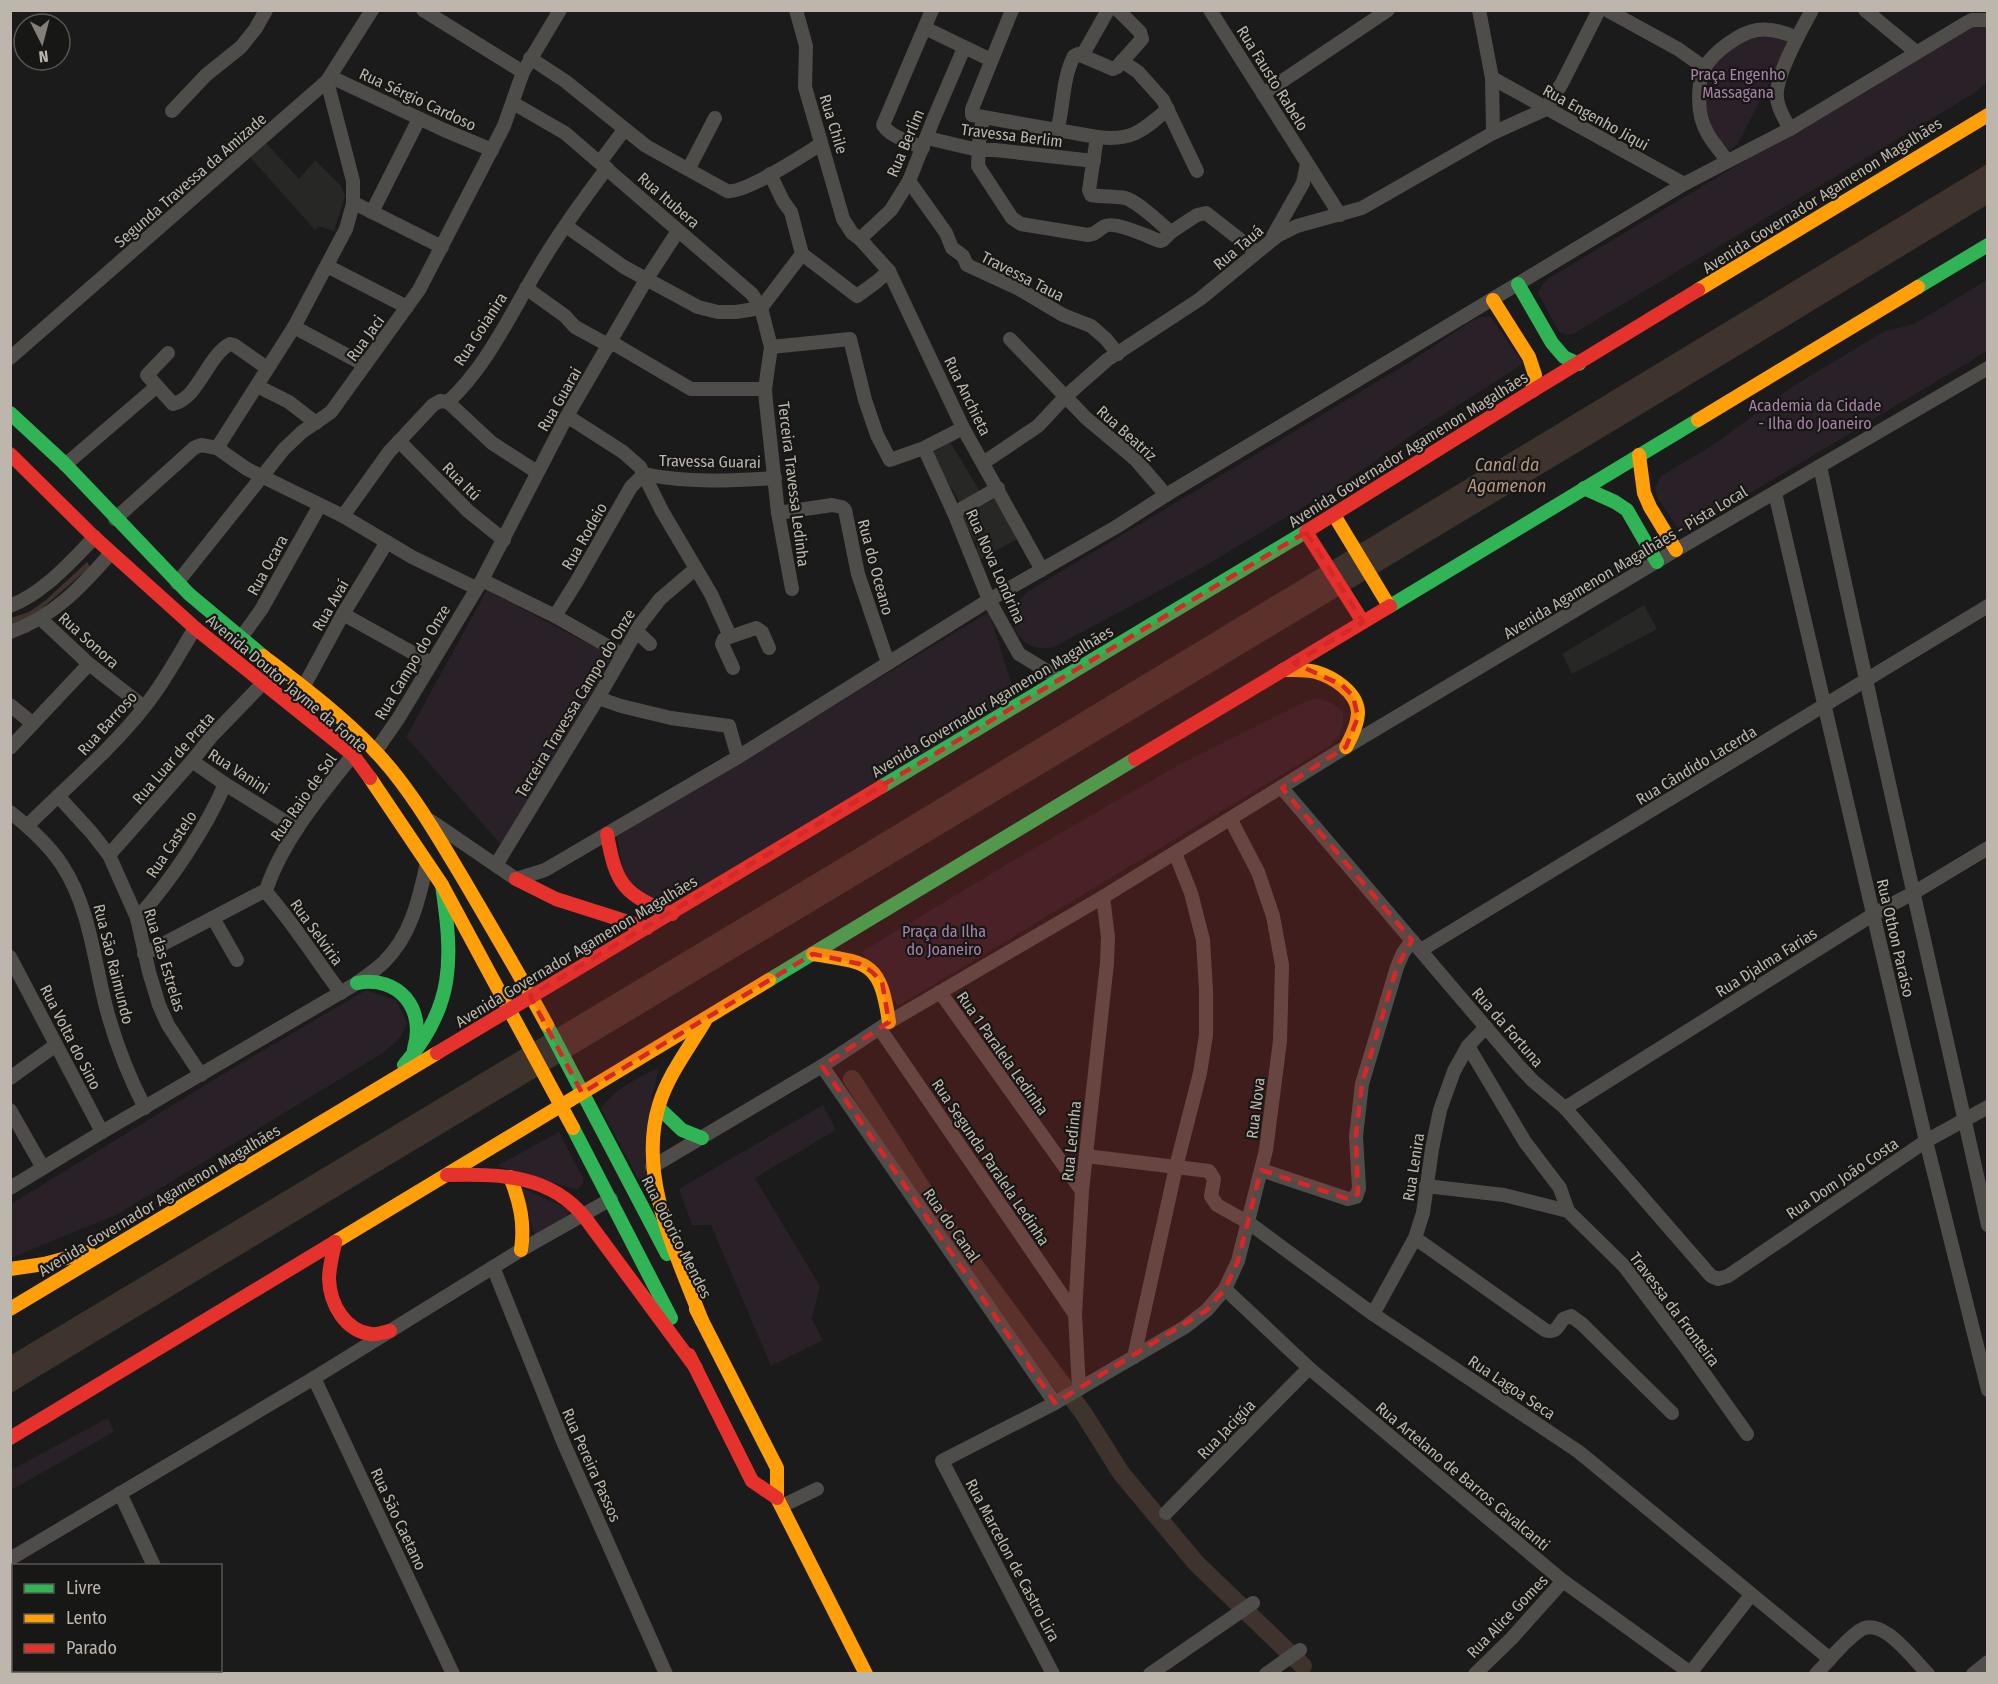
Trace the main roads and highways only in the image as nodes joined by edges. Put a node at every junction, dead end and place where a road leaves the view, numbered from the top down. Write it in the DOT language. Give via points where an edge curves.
graph roads {
  1 [pos="1988,101"];
  2 [pos="1988,115"];
  3 [pos="1964,128"];
  4 [pos="1988,245"];
  5 [pos="1518,285"];
  6 [pos="1493,300"];
  7 [pos="1579,363"];
  8 [pos="1532,391"];
  9 [pos="10,413"];
  10 [pos="10,442"];
  11 [pos="10,454"];
  12 [pos="1639,455"];
  13 [pos="79,479"];
  14 [pos="1584,488"];
  15 [pos="1334,515"];
  16 [pos="1306,532"];
  17 [pos="1676,550"];
  18 [pos="1657,562"];
  19 [pos="1389,606"];
  20 [pos="1363,622"];
  21 [pos="1283,670"];
  22 [pos="1346,747"];
  23 [pos="607,834"];
  24 [pos="516,879"];
  25 [pos="442,885"];
  26 [pos="672,914"];
  27 [pos="646,928"];
  28 [pos="813,954"];
  29 [pos="357,983"];
  30 [pos="530,996"];
  31 [pos="509,1008"];
  32 [pos="708,1017"];
  33 [pos="884,1025"];
  34 [pos="409,1060"];
  35 [pos="372,1091"];
  36 [pos="582,1093"];
  37 [pos="561,1106"];
  38 [pos="659,1108"];
  39 [pos="702,1138"];
  40 [pos="446,1175"];
  41 [pos="510,1177"];
  42 [pos="335,1242"];
  43 [pos="116,1246"];
  44 [pos="521,1250"];
  45 [pos="10,1269"];
  46 [pos="10,1309"];
  47 [pos="702,1321"];
  48 [pos="390,1331"];
  49 [pos="696,1368"];
  50 [pos="10,1438"];
  51 [pos="780,1502"];
  52 [pos="866,1674"];
  1 -- 3 [label="main road"];
  2 -- 3 [label="main road, Avenida Governador Agamenon Magalhães"];
  3 -- 7 [label="main road, Avenida Governador Agamenon Magalhães"];
  4 -- 12 [label="main road"];
  5 -- 7 [label="main road" via="1552,343 1564,357"];
  6 -- 8 [label="main road" via="1529,357 1535,375"];
  7 -- 8 [label="main road, Avenida Governador Agamenon Magalhães"];
  8 -- 15 [label="main road, Avenida Governador Agamenon Magalhães"];
  9 -- 13 [label="main road, Avenida Doutor Jayme da Fonte"];
  10 -- 13 [label="main road" via="50,482 65,489"];
  11 -- 25 [label="main road, Avenida Doutor Jayme da Fonte" via="195,628 353,755"];
  12 -- 14 [label="main road"];
  12 -- 17 [label="main road" via="1644,493"];
  13 -- 30 [label="main road, Avenida Doutor Jayme da Fonte" via="177,583 240,639 304,686 375,752 424,816"];
  14 -- 18 [label="main road" via="1627,510"];
  14 -- 19 [label="main road"];
  15 -- 16 [label="main road, Avenida Governador Agamenon Magalhães"];
  15 -- 19 [label="main road"];
  16 -- 20 [label="main road"];
  16 -- 26 [label="main road, Avenida Governador Agamenon Magalhães"];
  19 -- 20 [label="main road"];
  20 -- 21 [label="main road"];
  21 -- 22 [label="main road" via="1313,671 1342,685 1353,696 1358,717"];
  21 -- 28 [label="main road"];
  23 -- 26 [label="main road" via="618,881 648,904"];
  24 -- 27 [label="main road" via="556,899"];
  25 -- 31 [label="main road, Avenida Doutor Jayme da Fonte"];
  25 -- 34 [label="main road" via="450,942 449,973 429,1032"];
  26 -- 27 [label="main road, Avenida Governador Agamenon Magalhães"];
  27 -- 30 [label="main road, Avenida Governador Agamenon Magalhães"];
  28 -- 32 [label="main road"];
  28 -- 33 [label="main road" via="860,964 872,972 882,982"];
  29 -- 34 [label="main road" via="375,981 406,997 418,1022"];
  30 -- 31 [label="main road, Avenida Governador Agamenon Magalhães"];
  30 -- 36 [label="main road, Rua Odorico Mendes"];
  31 -- 35 [label="main road, Avenida Governador Agamenon Magalhães"];
  31 -- 37 [label="main road, Avenida Doutor Jayme da Fonte"];
  32 -- 36 [label="main road"];
  32 -- 38 [label="main road" via="669,1081"];
  34 -- 35 [label="main road"];
  35 -- 43 [label="main road, Avenida Governador Agamenon Magalhães"];
  36 -- 37 [label="main road"];
  36 -- 47 [label="main road, Rua Odorico Mendes"];
  37 -- 40 [label="main road"];
  37 -- 49 [label="main road, Rua Odorico Mendes"];
  38 -- 39 [label="main road" via="682,1130"];
  38 -- 47 [label="main road" via="652,1135 652,1167 664,1217"];
  40 -- 41 [label="main road"];
  40 -- 42 [label="main road"];
  41 -- 44 [label="main road" via="524,1218"];
  41 -- 49 [label="main road" via="567,1199"];
  42 -- 48 [label="main road" via="329,1278 339,1314 353,1327 372,1334"];
  42 -- 50 [label="main road"];
  43 -- 45 [label="main road"];
  43 -- 46 [label="main road, Avenida Governador Agamenon Magalhães"];
  47 -- 51 [label="main road, Rua Odorico Mendes" via="777,1468"];
  49 -- 51 [label="main road, Rua Odorico Mendes" via="752,1481"];
  51 -- 52 [label="main road, Rua Odorico Mendes"];
}
